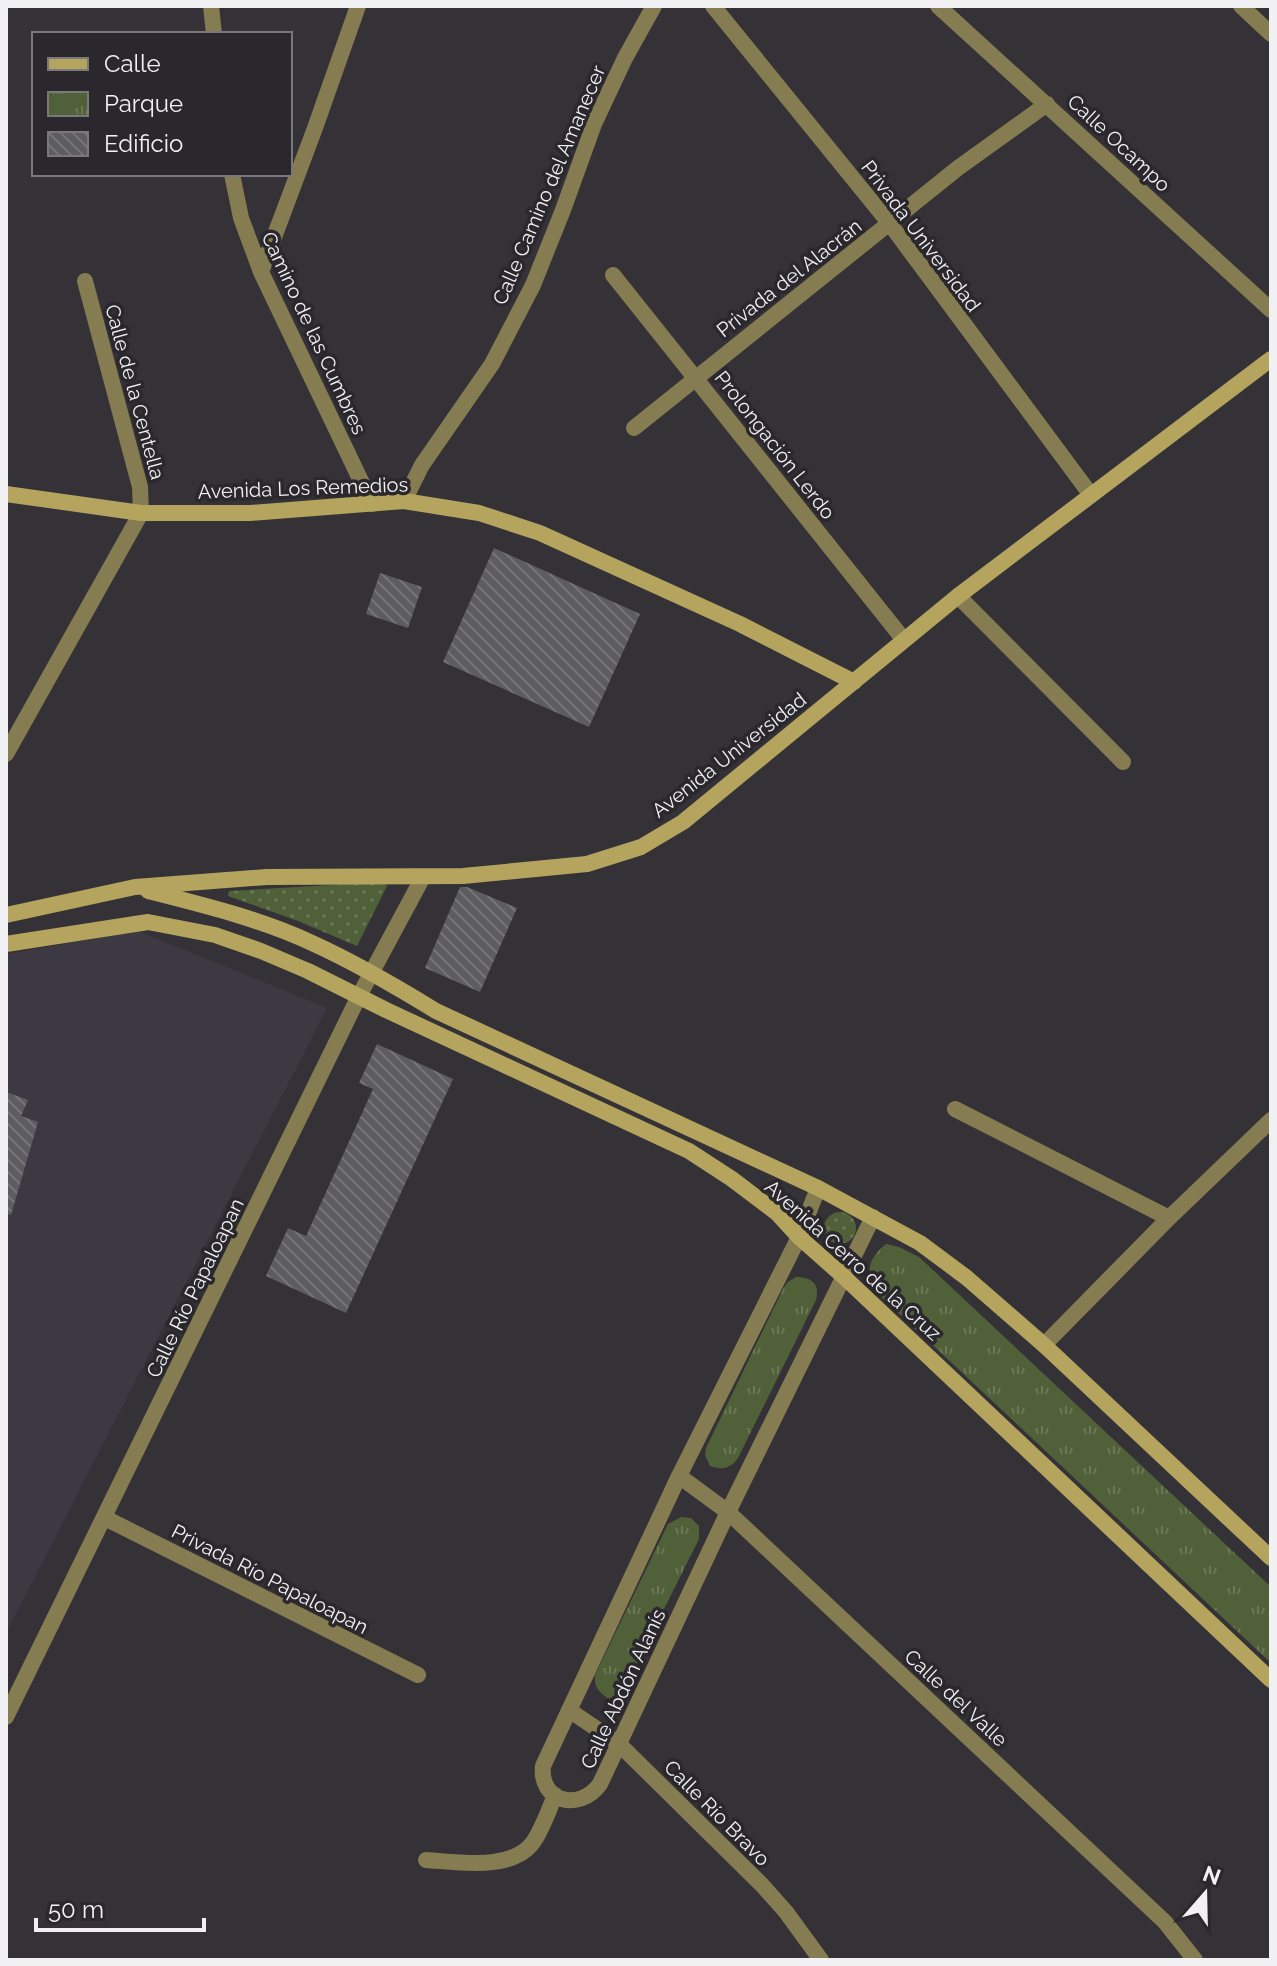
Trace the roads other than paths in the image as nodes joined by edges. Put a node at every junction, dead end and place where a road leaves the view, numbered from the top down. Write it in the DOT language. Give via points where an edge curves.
graph roads {
  1 [pos="211,6"];
  2 [pos="358,6"];
  3 [pos="654,6"];
  4 [pos="713,6"];
  5 [pos="938,6"];
  6 [pos="1241,6"];
  7 [pos="214,32"];
  8 [pos="1271,34"];
  9 [pos="1047,104"];
  10 [pos="232,176"];
  11 [pos="890,224"];
  12 [pos="261,272"];
  13 [pos="613,275"];
  14 [pos="85,281"];
  15 [pos="1271,310"];
  16 [pos="1271,359"];
  17 [pos="696,378"];
  18 [pos="634,428"];
  19 [pos="6,494"];
  20 [pos="1091,495"];
  21 [pos="404,501"];
  22 [pos="372,504"];
  23 [pos="141,513"];
  24 [pos="958,596"];
  25 [pos="904,640"];
  26 [pos="854,682"];
  27 [pos="6,754"];
  28 [pos="1123,762"];
  29 [pos="423,877"];
  30 [pos="135,887"];
  31 [pos="6,915"];
  32 [pos="6,944"];
  33 [pos="371,975"];
  34 [pos="359,996"];
  35 [pos="955,1109"];
  36 [pos="1271,1120"];
  37 [pos="818,1188"];
  38 [pos="873,1217"];
  39 [pos="1169,1218"];
  40 [pos="799,1237"];
  41 [pos="843,1276"];
  42 [pos="1044,1345"];
  43 [pos="679,1476"];
  44 [pos="728,1512"];
  45 [pos="105,1518"];
  46 [pos="1271,1558"];
  47 [pos="418,1675"];
  48 [pos="1271,1680"];
  49 [pos="569,1710"];
  50 [pos="6,1717"];
  51 [pos="619,1744"];
  52 [pos="555,1795"];
  53 [pos="426,1860"];
  54 [pos="821,1960"];
  55 [pos="1195,1960"];
  1 -- 7 [label="street"];
  2 -- 12 [label="street"];
  3 -- 21 [label="street, Calle Camino del Amanecer" via="594,124 526,298 492,364 422,465"];
  4 -- 11 [label="street, Privada Universidad"];
  5 -- 9 [label="street, Calle Ocampo"];
  6 -- 8 [label="street"];
  9 -- 11 [label="street, Privada del Alacrán"];
  9 -- 15 [label="street, Calle Ocampo"];
  10 -- 12 [label="street, Camino de las Cumbres"];
  11 -- 17 [label="street, Privada del Alacrán"];
  11 -- 20 [label="street, Privada Universidad"];
  12 -- 22 [label="street, Camino de las Cumbres"];
  13 -- 17 [label="street, Prolongación Lerdo"];
  14 -- 23 [label="street, Calle de la Centella" via="140,487"];
  16 -- 20 [label="street, Avenida Universidad"];
  17 -- 18 [label="street, Privada del Alacrán"];
  17 -- 25 [label="street, Prolongación Lerdo"];
  19 -- 23 [label="street, Avenida Los Remedios"];
  20 -- 24 [label="street, Avenida Universidad"];
  21 -- 22 [label="street, Avenida Los Remedios"];
  21 -- 26 [label="street, Avenida Los Remedios" via="479,513 540,533"];
  22 -- 23 [label="street, Avenida Los Remedios" via="250,513"];
  23 -- 27 [label="street"];
  24 -- 25 [label="street, Avenida Universidad"];
  24 -- 28 [label="street"];
  25 -- 26 [label="street, Avenida Universidad"];
  26 -- 29 [label="street, Avenida Universidad" via="683,822 641,847 587,864"];
  29 -- 30 [label="street, Avenida Universidad" via="267,877"];
  29 -- 33 [label="street, Calle Río Papaloapan"];
  30 -- 31 [label="street, Avenida Universidad"];
  30 -- 33 [label="street, Avenida Cerro de la Cruz" via="311,942"];
  32 -- 34 [label="street, Avenida Cerro de la Cruz" via="148,922 215,935 261,951"];
  33 -- 34 [label="street, Calle Río Papaloapan"];
  33 -- 37 [label="street, Avenida Cerro de la Cruz" via="436,1011"];
  34 -- 40 [label="street, Avenida Cerro de la Cruz" via="689,1151 777,1213"];
  34 -- 45 [label="street, Calle Río Papaloapan"];
  35 -- 39 [label="street"];
  36 -- 39 [label="street"];
  37 -- 38 [label="street, Avenida Cerro de la Cruz"];
  37 -- 40 [label="street, Calle Abdón Alanís"];
  38 -- 41 [label="street, Calle Abdón Alanís"];
  38 -- 42 [label="street, Avenida Cerro de la Cruz" via="967,1278"];
  39 -- 42 [label="street"];
  40 -- 41 [label="street, Avenida Cerro de la Cruz"];
  40 -- 43 [label="street, Calle Abdón Alanís"];
  41 -- 44 [label="street, Calle Abdón Alanís"];
  41 -- 48 [label="street, Avenida Cerro de la Cruz"];
  42 -- 46 [label="street, Avenida Cerro de la Cruz"];
  43 -- 44 [label="street, Calle del Valle"];
  43 -- 49 [label="street, Calle Abdón Alanís"];
  44 -- 51 [label="street, Calle Abdón Alanís"];
  44 -- 55 [label="street, Calle del Valle" via="1165,1922"];
  45 -- 47 [label="street, Privada Río Papaloapan"];
  45 -- 50 [label="street, Calle Río Papaloapan"];
  49 -- 51 [label="street, Calle Río Bravo"];
  49 -- 52 [label="street, Calle Abdón Alanís" via="542,1771"];
  51 -- 52 [label="street, Calle Abdón Alanís" via="589,1797 572,1801"];
  51 -- 54 [label="street, Calle Río Bravo" via="762,1885"];
  52 -- 53 [label="street" via="532,1845 515,1857 480,1863"];
}
